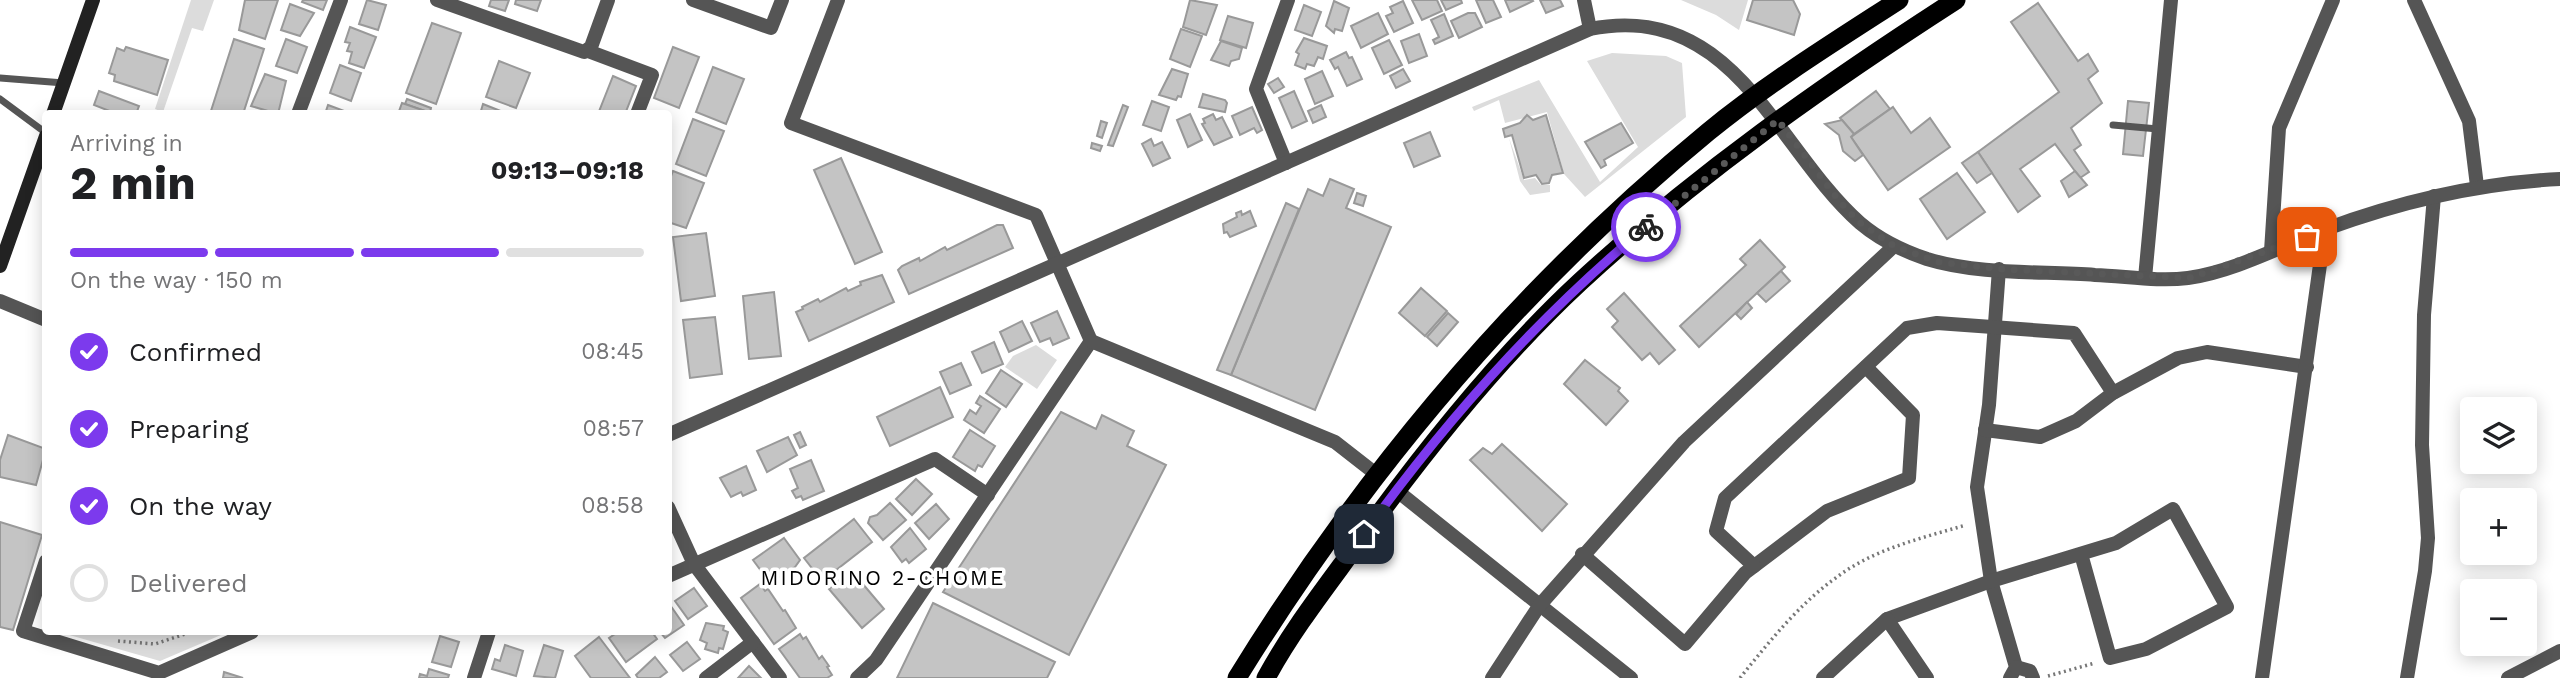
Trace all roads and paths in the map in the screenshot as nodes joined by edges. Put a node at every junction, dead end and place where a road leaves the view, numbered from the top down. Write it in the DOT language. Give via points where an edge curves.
graph roads {
  1 [pos="93,0"];
  2 [pos="341,0"];
  3 [pos="437,0"];
  4 [pos="608,0"];
  5 [pos="693,0"];
  6 [pos="782,0"];
  7 [pos="838,0"];
  8 [pos="1288,0"];
  9 [pos="1584,0"];
  10 [pos="1899,0"];
  11 [pos="1956,0"];
  12 [pos="2171,0"];
  13 [pos="2333,0"];
  14 [pos="2414,0"];
  15 [pos="1590,29"];
  16 [pos="588,51"];
  17 [pos="0,78"];
  18 [pos="64,83"];
  19 [pos="1758,94"];
  20 [pos="0,99"];
  21 [pos="54,110"];
  22 [pos="300,110"];
  23 [pos="639,110"];
  24 [pos="1778,120"];
  25 [pos="2113,125"];
  26 [pos="2159,130"];
  27 [pos="42,131"];
  28 [pos="42,145"];
  29 [pos="1286,163"];
  30 [pos="2560,179"];
  31 [pos="2477,186"];
  32 [pos="2434,196"];
  33 [pos="2325,229"];
  34 [pos="1894,246"];
  35 [pos="2271,251"];
  36 [pos="1059,262"];
  37 [pos="0,266"];
  38 [pos="1999,269"];
  39 [pos="2145,278"];
  40 [pos="0,301"];
  41 [pos="42,318"];
  42 [pos="1994,327"];
  43 [pos="1091,341"];
  44 [pos="1866,367"];
  45 [pos="2306,367"];
  46 [pos="2113,393"];
  47 [pos="1985,430"];
  48 [pos="672,433"];
  49 [pos="1376,474"];
  50 [pos="1396,489"];
  51 [pos="988,495"];
  52 [pos="672,516"];
  53 [pos="1982,520"];
  54 [pos="1582,554"];
  55 [pos="2081,554"];
  56 [pos="694,564"];
  57 [pos="1754,566"];
  58 [pos="42,573"];
  59 [pos="672,574"];
  60 [pos="1991,581"];
  61 [pos="1539,607"];
  62 [pos="1887,619"];
  63 [pos="182,635"];
  64 [pos="245,635"];
  65 [pos="488,635"];
  66 [pos="107,638"];
  67 [pos="753,642"];
  68 [pos="2560,651"];
  69 [pos="2110,658"];
  70 [pos="2013,673"];
  71 [pos="474,678"];
  72 [pos="706,678"];
  73 [pos="779,678"];
  74 [pos="858,678"];
  75 [pos="1237,678"];
  76 [pos="1266,678"];
  77 [pos="1492,678"];
  78 [pos="1630,678"];
  79 [pos="1740,678"];
  80 [pos="1823,678"];
  81 [pos="1927,678"];
  82 [pos="2033,678"];
  83 [pos="2042,678"];
  84 [pos="2262,678"];
  85 [pos="2406,678"];
  86 [pos="2508,678"];
  1 -- 18 [label="main road"];
  2 -- 22 [label="street"];
  3 -- 16 [label="street" via="579,52"];
  4 -- 16 [label="street"];
  5 -- 6 [label="street" via="771,28"];
  7 -- 36 [label="street" via="791,124 1036,215"];
  8 -- 29 [label="street" via="1256,89"];
  9 -- 15 [label="street"];
  10 -- 19 [label="highway"];
  11 -- 24 [label="highway"];
  12 -- 26 [label="street"];
  13 -- 35 [label="street" via="2279,128"];
  14 -- 31 [label="street" via="2469,121"];
  15 -- 19 [label="street" via="1642,21 1681,29 1712,46"];
  15 -- 29 [label="street"];
  16 -- 23 [label="street" via="652,75"];
  17 -- 18 [label="lane"];
  18 -- 21 [label="main road"];
  19 -- 24 [label="street"];
  19 -- 49 [label="highway" via="1709,131 1564,261 1466,365"];
  20 -- 27 [label="lane"];
  24 -- 34 [label="street" via="1840,202 1859,222"];
  24 -- 50 [label="highway" via="1580,283 1488,378"];
  25 -- 26 [label="lane"];
  26 -- 39 [label="street"];
  28 -- 37 [label="main road"];
  29 -- 36 [label="street"];
  30 -- 31 [label="street"];
  31 -- 32 [label="street"];
  32 -- 33 [label="street"];
  32 -- 85 [label="street" via="2424,315 2422,444 2428,538"];
  33 -- 35 [label="street"];
  33 -- 45 [label="street"];
  34 -- 38 [label="street" via="1946,263"];
  34 -- 54 [label="street" via="1684,442"];
  35 -- 39 [label="street" via="2189,278"];
  36 -- 43 [label="street"];
  36 -- 48 [label="street"];
  38 -- 39 [label="street"];
  38 -- 42 [label="street"];
  40 -- 41 [label="street"];
  42 -- 44 [label="street" via="1937,323 1907,328"];
  42 -- 46 [label="street" via="2074,333"];
  42 -- 47 [label="street"];
  43 -- 49 [label="street" via="1335,442"];
  43 -- 51 [label="street"];
  44 -- 57 [label="street" via="1725,498 1716,531"];
  44 -- 57 [label="street" via="1913,415 1909,478 1827,510"];
  45 -- 46 [label="street" via="2207,352 2178,358"];
  45 -- 84 [label="street"];
  46 -- 47 [label="street" via="2076,421 2040,437"];
  47 -- 53 [label="street" via="1977,487"];
  49 -- 75 [label="highway" via="1282,605"];
  50 -- 61 [label="street"];
  50 -- 76 [label="highway"];
  51 -- 56 [label="street" via="935,459"];
  51 -- 74 [label="street" via="876,660"];
  52 -- 56 [label="street"];
  53 -- 60 [label="street"];
  53 -- 79 [label="path" via="1893,547 1837,576 1783,625"];
  54 -- 57 [label="street" via="1685,644"];
  54 -- 61 [label="street"];
  55 -- 60 [label="street"];
  55 -- 69 [label="street"];
  55 -- 69 [label="street" via="2116,543 2173,509 2227,607 2146,649"];
  56 -- 59 [label="street"];
  56 -- 67 [label="street"];
  58 -- 64 [label="street" via="23,631 159,673"];
  60 -- 62 [label="street"];
  60 -- 70 [label="street"];
  61 -- 77 [label="street"];
  61 -- 78 [label="street"];
  62 -- 80 [label="street"];
  62 -- 81 [label="street"];
  63 -- 66 [label="path" via="155,644"];
  65 -- 71 [label="street"];
  67 -- 72 [label="street"];
  67 -- 73 [label="street"];
  68 -- 86 [label="street"];
  69 -- 83 [label="path"];
  70 -- 82 [label="street" via="2029,671"];
}
